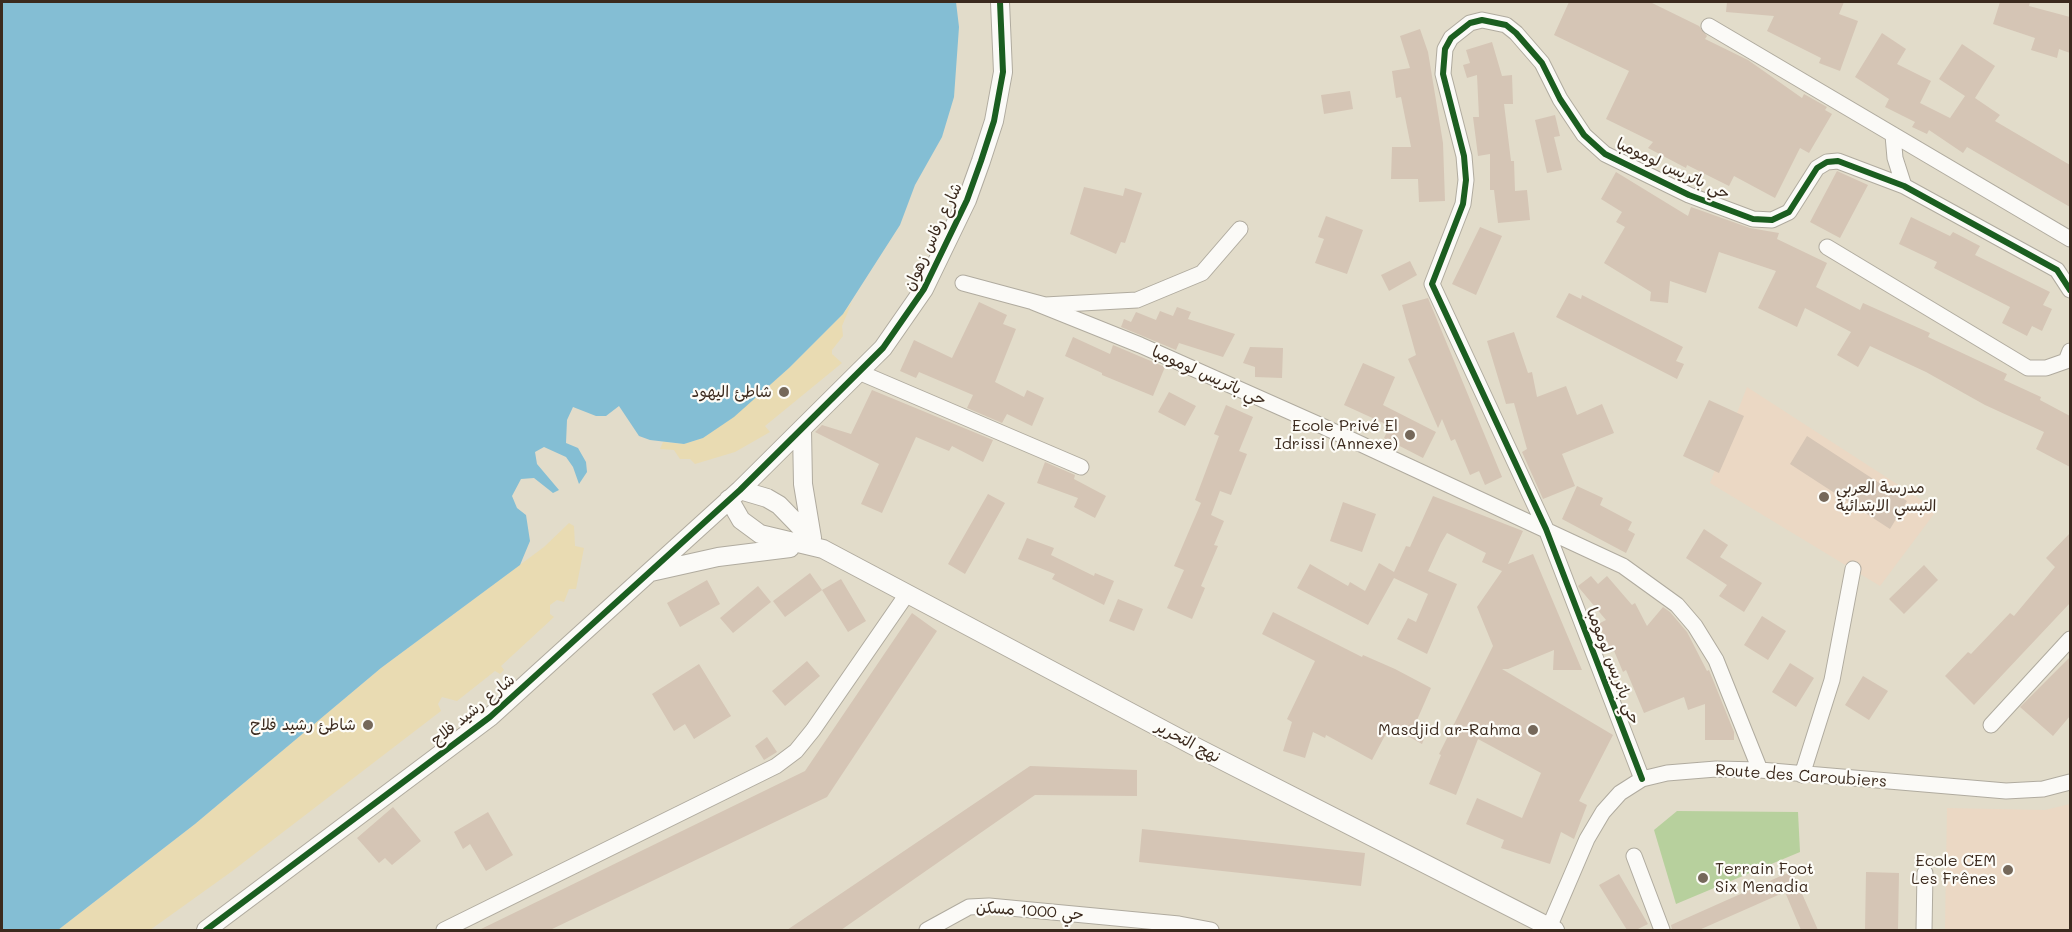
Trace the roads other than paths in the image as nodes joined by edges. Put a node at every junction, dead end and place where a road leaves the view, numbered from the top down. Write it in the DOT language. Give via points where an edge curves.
graph roads {
  1 [pos="1000,2"];
  2 [pos="1709,26"];
  3 [pos="1893,135"];
  4 [pos="1904,186"];
  5 [pos="1240,229"];
  6 [pos="2070,239"];
  7 [pos="1827,247"];
  8 [pos="963,283"];
  9 [pos="2070,290"];
  10 [pos="1033,302"];
  11 [pos="2070,351"];
  12 [pos="861,373"];
  13 [pos="802,429"];
  14 [pos="1081,467"];
  15 [pos="734,495"];
  16 [pos="1546,529"];
  17 [pos="815,545"];
  18 [pos="1853,569"];
  19 [pos="650,572"];
  20 [pos="907,594"];
  21 [pos="2070,639"];
  22 [pos="1990,725"];
  23 [pos="1760,770"];
  24 [pos="1802,775"];
  25 [pos="1642,779"];
  26 [pos="2070,782"];
  27 [pos="1634,856"];
  28 [pos="1925,873"];
  29 [pos="1551,929"];
  30 [pos="206,930"];
  31 [pos="444,930"];
  32 [pos="927,930"];
  33 [pos="1211,930"];
  34 [pos="1662,930"];
  35 [pos="1924,930"];
  1 -- 12 [label="street, شارع رفاس زهوان" via="1003,72 994,121 978,171 915,305"];
  2 -- 3 [label="street"];
  3 -- 4 [label="street"];
  3 -- 6 [label="street"];
  4 -- 9 [label="street, حي باتريس لومومبا" via="2057,270"];
  4 -- 16 [label="street, حي باتريس لومومبا" via="1844,162 1827,162 1814,172 1790,212 1772,220 1752,219 1689,195 1605,154 1584,135 1542,63 1506,26 1482,20 1460,29 1445,49 1442,61 1467,180 1463,204 1432,284"];
  5 -- 10 [label="street, حي باتريس لومومبا" via="1202,273 1137,300 1045,305"];
  7 -- 11 [label="street" via="2028,368 2046,368 2066,361"];
  8 -- 10 [label="street, حي باتريس لومومبا"];
  10 -- 16 [label="street, حي باتريس لومومبا" via="1226,383"];
  12 -- 13 [label="street, شارع رفاس زهوان"];
  12 -- 14 [label="street"];
  13 -- 15 [label="street, شارع رفاس زهوان"];
  13 -- 17 [label="street" via="803,484"];
  15 -- 17 [label="street, نهج التحرير" via="760,495 779,505"];
  15 -- 17 [label="street, نهج التحرير" via="741,520 760,534"];
  15 -- 19 [label="street, شارع رشيد فلاح"];
  16 -- 23 [label="street, حي باتريس لومومبا" via="1623,566 1655,587 1689,619 1716,660"];
  16 -- 25 [label="street, حي باتريس لومومبا"];
  17 -- 19 [label="street" via="718,557"];
  17 -- 20 [label="street, نهج التحرير"];
  18 -- 24 [label="street" via="1832,680"];
  19 -- 30 [label="street, شارع رشيد فلاح" via="490,717"];
  20 -- 29 [label="street, نهج التحرير"];
  20 -- 31 [label="street" via="813,730 796,751 776,766"];
  21 -- 22 [label="street"];
  23 -- 24 [label="street, Route des Caroubiers"];
  23 -- 25 [label="street, Route des Caroubiers" via="1716,769"];
  24 -- 26 [label="street, Route des Caroubiers" via="2006,791 2043,789"];
  25 -- 29 [label="street, Route des Caroubiers" via="1620,793 1603,812 1587,839"];
  27 -- 34 [label="street"];
  28 -- 35 [label="street"];
  32 -- 33 [label="street, حي 1000 مسكن" via="969,907 989,906"];
}
